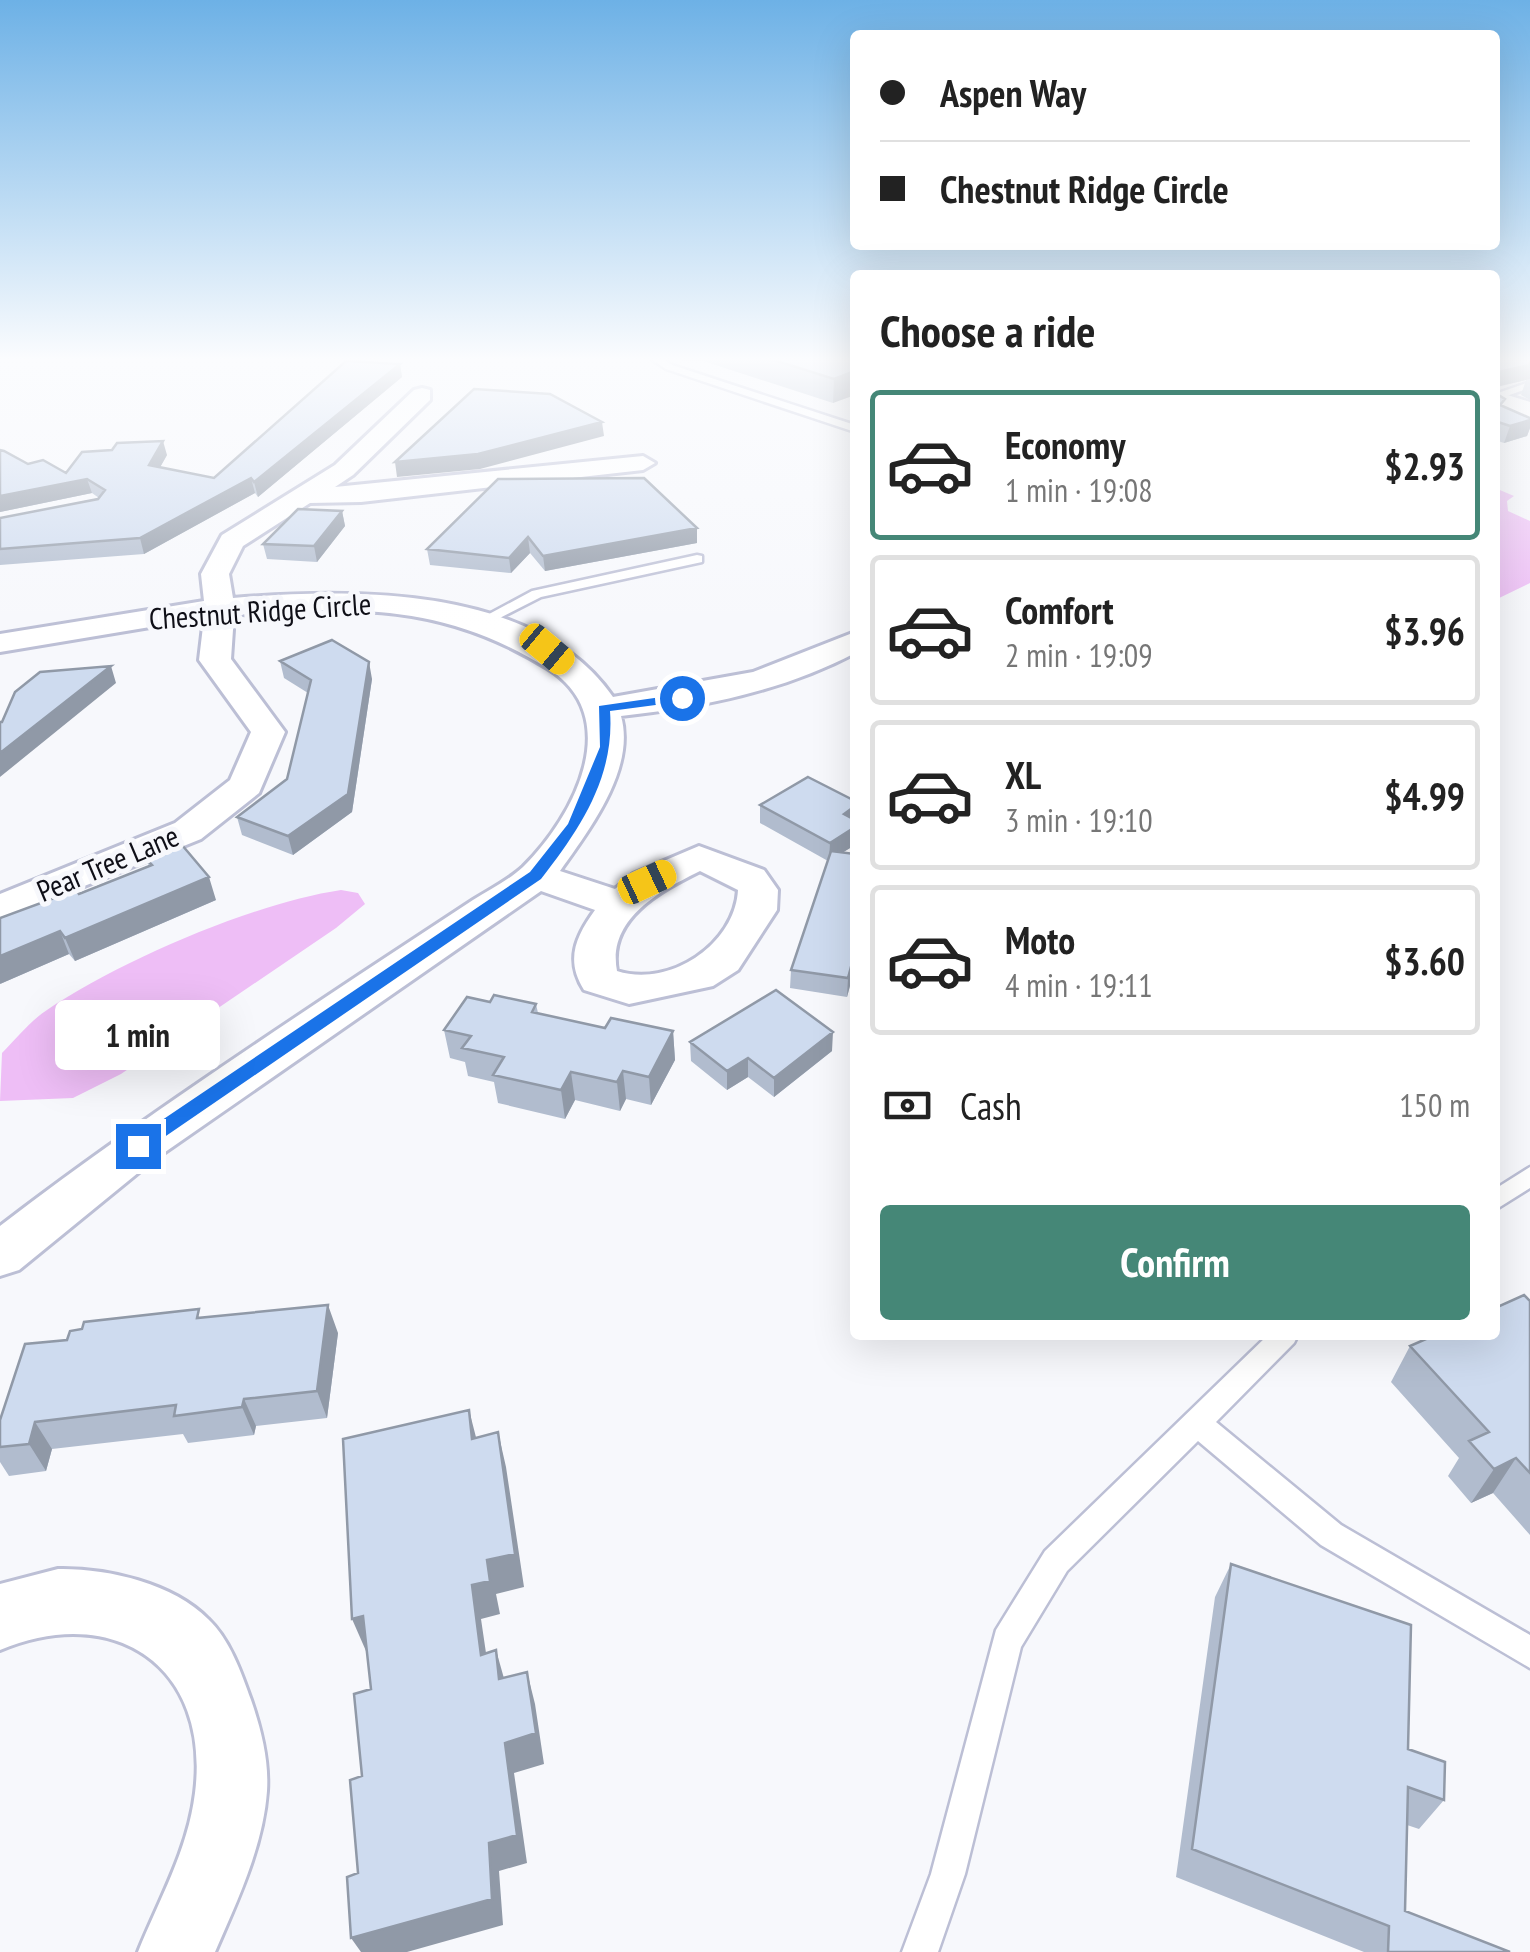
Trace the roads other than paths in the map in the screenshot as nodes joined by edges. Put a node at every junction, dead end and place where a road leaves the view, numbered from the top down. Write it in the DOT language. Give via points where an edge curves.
graph roads {
  1 [pos="367,448"];
  2 [pos="643,463"];
  3 [pos="306,495"];
  4 [pos="697,559"];
  5 [pos="220,610"];
  6 [pos="485,620"];
  7 [pos="0,643"];
  8 [pos="850,643"];
  9 [pos="604,708"];
  10 [pos="536,876"];
  11 [pos="621,905"];
  12 [pos="0,908"];
  13 [pos="1530,1176"];
  14 [pos="1500,1197"];
  15 [pos="0,1255"];
  16 [pos="1280,1340"];
  17 [pos="1197,1423"];
  18 [pos="0,1617"];
  19 [pos="1530,1652"];
  20 [pos="176,1952"];
  21 [pos="920,1952"];
  1 -- 3 [label="street"];
  2 -- 3 [label="street"];
  3 -- 5 [label="street" via="232,541 215,574"];
  4 -- 6 [label="lane" via="537,594"];
  5 -- 6 [label="street, Chestnut Ridge Circle" via="358,602 452,610"];
  5 -- 7 [label="street, Chestnut Ridge Circle"];
  5 -- 12 [label="street, Pear Tree Lane" via="215,660 268,732 246,785 188,831"];
  6 -- 9 [label="street, Chestnut Ridge Circle" via="547,649"];
  8 -- 9 [label="street" via="755,682"];
  9 -- 10 [label="street" via="606,747 575,825"];
  10 -- 11 [label="street"];
  10 -- 15 [label="street" via="138,1146"];
  13 -- 14 [label="lane"];
  16 -- 17 [label="lane"];
  17 -- 19 [label="lane" via="1330,1535"];
  17 -- 21 [label="lane" via="1056,1561 1007,1641 948,1874"];
  18 -- 20 [label="street" via="30,1602 85,1600 149,1616 188,1644 222,1709 232,1791 201,1900"];
}
